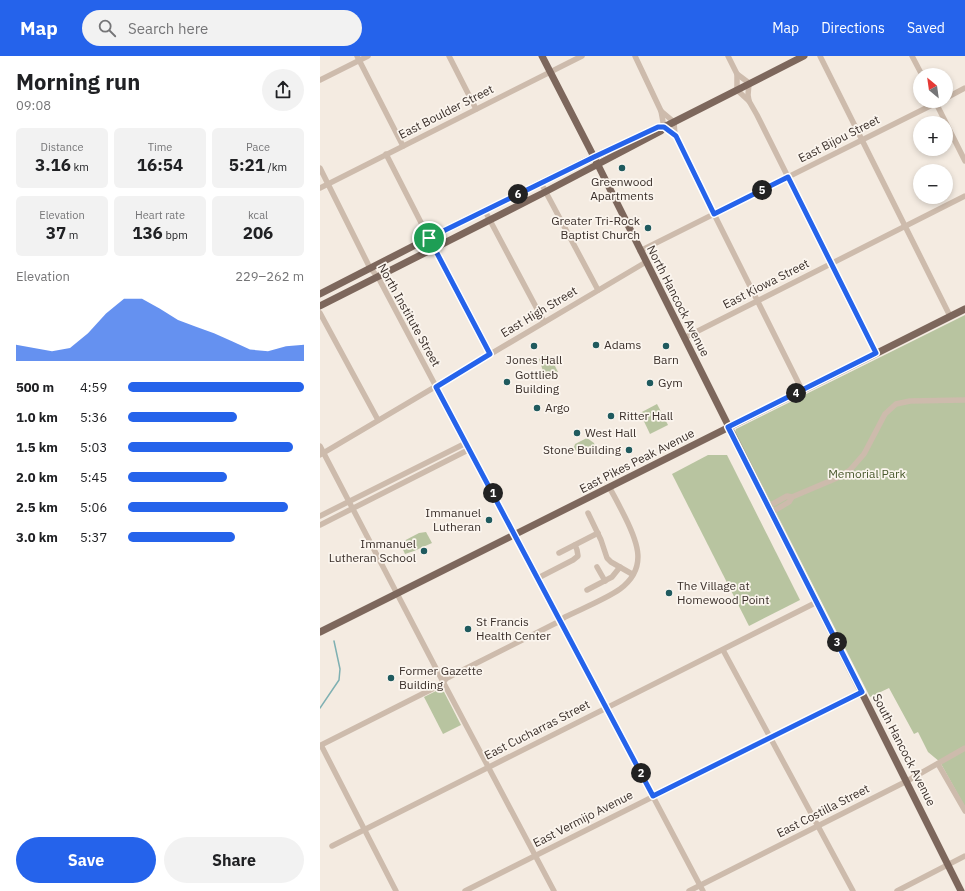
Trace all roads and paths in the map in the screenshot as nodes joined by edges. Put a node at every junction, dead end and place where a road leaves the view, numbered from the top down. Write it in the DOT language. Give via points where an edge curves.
graph roads {
  1 [pos="368,56"];
  2 [pos="449,56"];
  3 [pos="542,56"];
  4 [pos="582,56"];
  5 [pos="635,56"];
  6 [pos="728,56"];
  7 [pos="804,56"];
  8 [pos="820,56"];
  9 [pos="912,56"];
  10 [pos="358,58"];
  11 [pos="918,68"];
  12 [pos="550,72"];
  13 [pos="737,74"];
  14 [pos="320,80"];
  15 [pos="749,83"];
  16 [pos="965,88"];
  17 [pos="737,90"];
  18 [pos="953,94"];
  19 [pos="749,101"];
  20 [pos="925,108"];
  21 [pos="940,108"];
  22 [pos="476,109"];
  23 [pos="661,111"];
  24 [pos="674,122"];
  25 [pos="664,127"];
  26 [pos="676,136"];
  27 [pos="862,140"];
  28 [pos="403,146"];
  29 [pos="386,154"];
  30 [pos="594,157"];
  31 [pos="965,161"];
  32 [pos="598,165"];
  33 [pos="320,168"];
  34 [pos="788,177"];
  35 [pos="541,183"];
  36 [pos="328,184"];
  37 [pos="320,188"];
  38 [pos="545,192"];
  39 [pos="965,196"];
  40 [pos="485,211"];
  41 [pos="714,214"];
  42 [pos="490,220"];
  43 [pos="906,226"];
  44 [pos="429,238"];
  45 [pos="434,248"];
  46 [pos="640,251"];
  47 [pos="646,262"];
  48 [pos="831,263"];
  49 [pos="370,268"];
  50 [pos="378,277"];
  51 [pos="598,290"];
  52 [pos="320,294"];
  53 [pos="757,301"];
  54 [pos="320,306"];
  55 [pos="965,309"];
  56 [pos="320,313"];
  57 [pos="950,316"];
  58 [pos="544,322"];
  59 [pos="684,338"];
  60 [pos="876,353"];
  61 [pos="490,354"];
  62 [pos="436,387"];
  63 [pos="802,390"];
  64 [pos="965,400"];
  65 [pos="378,420"];
  66 [pos="728,427"];
  67 [pos="466,443"];
  68 [pos="320,446"];
  69 [pos="470,449"];
  70 [pos="322,454"];
  71 [pos="609,487"];
  72 [pos="349,501"];
  73 [pos="353,508"];
  74 [pos="770,509"];
  75 [pos="588,513"];
  76 [pos="320,516"];
  77 [pos="320,524"];
  78 [pos="598,533"];
  79 [pos="515,535"];
  80 [pos="574,545"];
  81 [pos="559,553"];
  82 [pos="597,567"];
  83 [pos="620,567"];
  84 [pos="632,574"];
  85 [pos="538,578"];
  86 [pos="605,581"];
  87 [pos="587,590"];
  88 [pos="398,593"];
  89 [pos="817,602"];
  90 [pos="560,620"];
  91 [pos="320,632"];
  92 [pos="723,650"];
  93 [pos="443,682"];
  94 [pos="862,692"];
  95 [pos="607,708"];
  96 [pos="770,738"];
  97 [pos="321,745"];
  98 [pos="965,748"];
  99 [pos="938,764"];
  100 [pos="489,767"];
  101 [pos="907,781"];
  102 [pos="653,796"];
  103 [pos="965,811"];
  104 [pos="818,826"];
  105 [pos="365,829"];
  106 [pos="332,846"];
  107 [pos="536,856"];
  108 [pos="965,856"];
  109 [pos="949,864"];
  110 [pos="701,888"];
  111 [pos="396,891"];
  112 [pos="465,891"];
  113 [pos="554,891"];
  114 [pos="689,891"];
  115 [pos="853,891"];
  116 [pos="896,891"];
  117 [pos="962,891"];
  1 -- 10 [label="street"];
  2 -- 22 [label="street"];
  3 -- 12 [label="main road, North Hancock Avenue"];
  4 -- 12 [label="street, East Boulder Street"];
  5 -- 23 [label="street"];
  6 -- 13 [label="street"];
  7 -- 15 [label="main road"];
  8 -- 27 [label="street"];
  9 -- 11 [label="street"];
  10 -- 14 [label="street"];
  10 -- 28 [label="street"];
  12 -- 22 [label="street, East Boulder Street"];
  12 -- 30 [label="main road, North Hancock Avenue"];
  13 -- 15 [label="street"];
  13 -- 17 [label="street"];
  15 -- 17 [label="main road"];
  15 -- 19 [label="street"];
  16 -- 18 [label="street"];
  17 -- 19 [label="street"];
  17 -- 24 [label="main road"];
  19 -- 34 [label="street"];
  20 -- 27 [label="street, East Bijou Street"];
  21 -- 31 [label="street"];
  22 -- 28 [label="street, East Boulder Street"];
  23 -- 24 [label="street"];
  23 -- 25 [label="street"];
  24 -- 25 [label="main road"];
  24 -- 26 [label="street"];
  25 -- 26 [label="street"];
  25 -- 30 [label="main road" via="658,127"];
  25 -- 32 [label="main road" via="662,131"];
  26 -- 41 [label="street"];
  27 -- 34 [label="street, East Bijou Street"];
  27 -- 43 [label="street"];
  28 -- 29 [label="street, East Boulder Street"];
  29 -- 36 [label="street, East Boulder Street"];
  29 -- 44 [label="street"];
  30 -- 32 [label="main road, North Hancock Avenue"];
  30 -- 35 [label="main road"];
  32 -- 38 [label="main road"];
  32 -- 46 [label="main road, North Hancock Avenue"];
  33 -- 36 [label="street, North Institute Street"];
  34 -- 41 [label="street, East Bijou Street"];
  34 -- 48 [label="street"];
  35 -- 38 [label="street"];
  35 -- 40 [label="main road"];
  36 -- 37 [label="street, East Boulder Street"];
  36 -- 49 [label="street, North Institute Street"];
  38 -- 42 [label="main road"];
  38 -- 51 [label="street"];
  39 -- 43 [label="street, East Kiowa Street"];
  40 -- 42 [label="street"];
  40 -- 44 [label="main road"];
  41 -- 46 [label="street, East Bijou Street"];
  41 -- 53 [label="street"];
  42 -- 45 [label="main road"];
  42 -- 58 [label="street"];
  43 -- 48 [label="street, East Kiowa Street"];
  43 -- 57 [label="street"];
  44 -- 45 [label="street"];
  44 -- 49 [label="main road"];
  45 -- 50 [label="main road"];
  45 -- 61 [label="street"];
  46 -- 47 [label="main road, North Hancock Avenue"];
  47 -- 51 [label="street, East High Street"];
  47 -- 59 [label="main road, North Hancock Avenue"];
  48 -- 53 [label="street, East Kiowa Street"];
  48 -- 60 [label="street"];
  49 -- 50 [label="street, North Institute Street"];
  49 -- 52 [label="main road"];
  50 -- 54 [label="main road"];
  50 -- 62 [label="street, North Institute Street"];
  51 -- 58 [label="street, East High Street"];
  53 -- 59 [label="street, East Kiowa Street"];
  53 -- 63 [label="street"];
  55 -- 57 [label="main road, East Pikes Peak Avenue"];
  56 -- 65 [label="street"];
  57 -- 60 [label="main road, East Pikes Peak Avenue"];
  58 -- 61 [label="street, East High Street"];
  59 -- 66 [label="main road, North Hancock Avenue"];
  60 -- 63 [label="main road, East Pikes Peak Avenue"];
  61 -- 62 [label="street, East High Street"];
  62 -- 65 [label="street, East High Street"];
  62 -- 67 [label="street, North Institute Street"];
  63 -- 66 [label="main road, East Pikes Peak Avenue"];
  64 -- 74 [label="street" via="910,401 896,404 885,414 867,449 850,470 792,497 787,496"];
  65 -- 70 [label="street, East High Street"];
  66 -- 71 [label="main road, East Pikes Peak Avenue"];
  66 -- 74 [label="main road, South Hancock Avenue"];
  67 -- 69 [label="street, North Institute Street"];
  67 -- 72 [label="street"];
  68 -- 70 [label="street"];
  69 -- 73 [label="street"];
  69 -- 79 [label="street, North Institute Street"];
  70 -- 72 [label="street"];
  71 -- 79 [label="main road, East Pikes Peak Avenue"];
  71 -- 84 [label="street" via="637,544 638,560"];
  72 -- 73 [label="street"];
  72 -- 76 [label="street"];
  73 -- 77 [label="street"];
  73 -- 88 [label="street"];
  74 -- 89 [label="main road, South Hancock Avenue"];
  75 -- 78 [label="street"];
  78 -- 80 [label="street"];
  78 -- 83 [label="street" via="607,558"];
  79 -- 85 [label="street, North Institute Street"];
  79 -- 88 [label="main road, East Pikes Peak Avenue"];
  80 -- 81 [label="street"];
  80 -- 85 [label="street" via="578,556"];
  82 -- 86 [label="street"];
  83 -- 84 [label="street"];
  83 -- 86 [label="street"];
  84 -- 90 [label="street" via="626,584 618,590"];
  85 -- 90 [label="street, North Institute Street"];
  86 -- 87 [label="street"];
  88 -- 91 [label="main road, East Pikes Peak Avenue"];
  88 -- 93 [label="street"];
  89 -- 92 [label="street, East Cucharras Street"];
  89 -- 94 [label="main road, South Hancock Avenue"];
  90 -- 93 [label="street"];
  90 -- 95 [label="street, North Institute Street"];
  92 -- 95 [label="street, East Cucharras Street"];
  92 -- 96 [label="street"];
  93 -- 97 [label="street"];
  93 -- 100 [label="street"];
  94 -- 96 [label="street, East Vermijo Avenue"];
  94 -- 101 [label="main road, South Hancock Avenue"];
  95 -- 100 [label="street, East Cucharras Street"];
  95 -- 102 [label="street, North Institute Street"];
  96 -- 102 [label="street, East Vermijo Avenue"];
  96 -- 104 [label="street"];
  97 -- 105 [label="street"];
  98 -- 99 [label="street, East Costilla Street"];
  99 -- 101 [label="street, East Costilla Street"];
  99 -- 103 [label="street"];
  100 -- 105 [label="street, East Cucharras Street"];
  100 -- 107 [label="street"];
  101 -- 104 [label="street, East Costilla Street"];
  101 -- 109 [label="main road, South Hancock Avenue"];
  102 -- 107 [label="street, East Vermijo Avenue"];
  102 -- 110 [label="street, North Institute Street"];
  104 -- 110 [label="street, East Costilla Street"];
  104 -- 115 [label="street"];
  105 -- 106 [label="street, East Cucharras Street"];
  105 -- 111 [label="street"];
  107 -- 112 [label="street, East Vermijo Avenue"];
  107 -- 113 [label="street"];
  108 -- 109 [label="street"];
  109 -- 116 [label="street"];
  109 -- 117 [label="main road, South Hancock Avenue"];
  110 -- 114 [label="street, East Costilla Street"];
}
